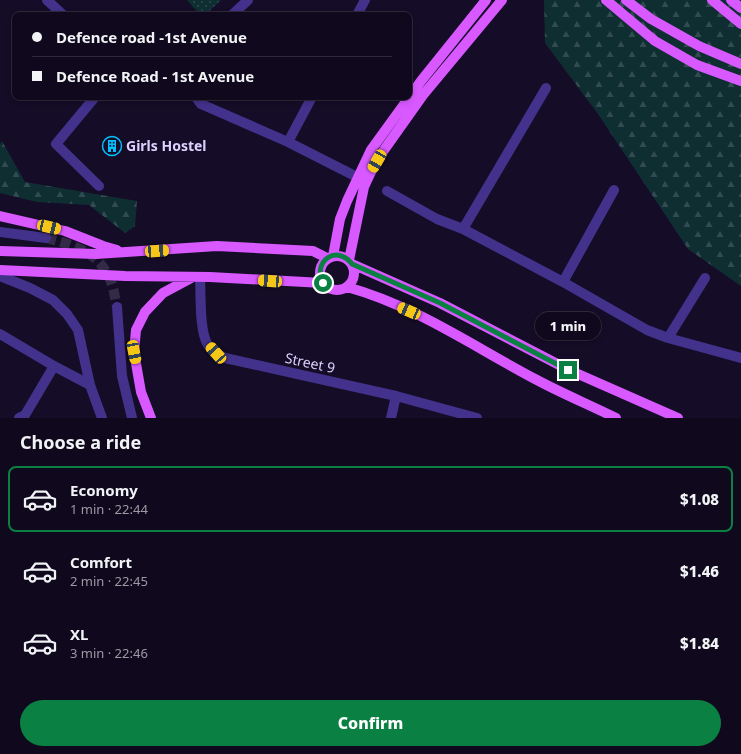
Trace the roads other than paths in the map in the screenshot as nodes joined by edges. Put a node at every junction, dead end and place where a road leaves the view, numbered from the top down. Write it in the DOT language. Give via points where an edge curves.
graph roads {
  1 [pos="47,0"];
  2 [pos="248,0"];
  3 [pos="365,0"];
  4 [pos="486,0"];
  5 [pos="502,0"];
  6 [pos="606,0"];
  7 [pos="626,0"];
  8 [pos="712,0"];
  9 [pos="731,0"];
  10 [pos="741,8"];
  11 [pos="60,12"];
  12 [pos="235,12"];
  13 [pos="359,12"];
  14 [pos="741,24"];
  15 [pos="741,64"];
  16 [pos="741,81"];
  17 [pos="546,88"];
  18 [pos="412,93"];
  19 [pos="92,100"];
  20 [pos="198,100"];
  21 [pos="310,100"];
  22 [pos="407,100"];
  23 [pos="288,142"];
  24 [pos="357,177"];
  25 [pos="99,186"];
  26 [pos="614,190"];
  27 [pos="387,191"];
  28 [pos="0,216"];
  29 [pos="463,229"];
  30 [pos="0,232"];
  31 [pos="46,238"];
  32 [pos="0,251"];
  33 [pos="127,253"];
  34 [pos="330,257"];
  35 [pos="350,262"];
  36 [pos="0,270"];
  37 [pos="0,276"];
  38 [pos="197,277"];
  39 [pos="705,278"];
  40 [pos="563,282"];
  41 [pos="323,283"];
  42 [pos="347,287"];
  43 [pos="117,307"];
  44 [pos="0,334"];
  45 [pos="668,338"];
  46 [pos="741,358"];
  47 [pos="54,366"];
  48 [pos="90,384"];
  49 [pos="396,396"];
  50 [pos="19,418"];
  51 [pos="102,418"];
  52 [pos="132,418"];
  53 [pos="151,418"];
  54 [pos="391,418"];
  55 [pos="477,418"];
  56 [pos="616,418"];
  57 [pos="678,418"];
  1 -- 11 [label="street"];
  2 -- 12 [label="street"];
  3 -- 13 [label="street"];
  4 -- 18 [label="main road"];
  5 -- 35 [label="main road" via="423,95 374,167 364,187"];
  6 -- 16 [label="main road" via="655,41 698,65"];
  7 -- 15 [label="main road" via="652,19 699,46"];
  8 -- 14 [label="main road"];
  9 -- 10 [label="main road"];
  17 -- 29 [label="street"];
  19 -- 25 [label="street" via="56,144"];
  20 -- 23 [label="street" via="201,104"];
  21 -- 23 [label="street"];
  22 -- 24 [label="main road" via="371,150"];
  23 -- 24 [label="street"];
  24 -- 34 [label="main road" via="340,219"];
  26 -- 40 [label="street"];
  27 -- 29 [label="street" via="437,219"];
  28 -- 33 [label="main road" via="64,231"];
  29 -- 40 [label="street"];
  30 -- 31 [label="street"];
  32 -- 33 [label="main road"];
  33 -- 34 [label="main road" via="217,246 313,251"];
  34 -- 35 [label="main road" via="344,256"];
  34 -- 41 [label="main road" via="320,267 319,273"];
  35 -- 42 [label="main road" via="354,275"];
  35 -- 57 [label="main road" via="434,300 568,370"];
  36 -- 38 [label="main road"];
  37 -- 48 [label="street" via="53,300 67,314 78,330"];
  38 -- 41 [label="main road"];
  38 -- 49 [label="street, Street 9" via="203,334 216,353 225,358"];
  38 -- 53 [label="main road" via="163,293 145,312 136,330 134,352 142,392"];
  39 -- 45 [label="street"];
  40 -- 45 [label="street" via="647,330"];
  41 -- 42 [label="main road" via="334,290"];
  42 -- 56 [label="main road" via="426,318 537,380"];
  43 -- 52 [label="street" via="122,376"];
  44 -- 47 [label="street"];
  45 -- 46 [label="street"];
  47 -- 48 [label="street"];
  47 -- 50 [label="street" via="25,415"];
  48 -- 51 [label="street"];
  49 -- 54 [label="street"];
  49 -- 55 [label="street, Street 9"];
}
